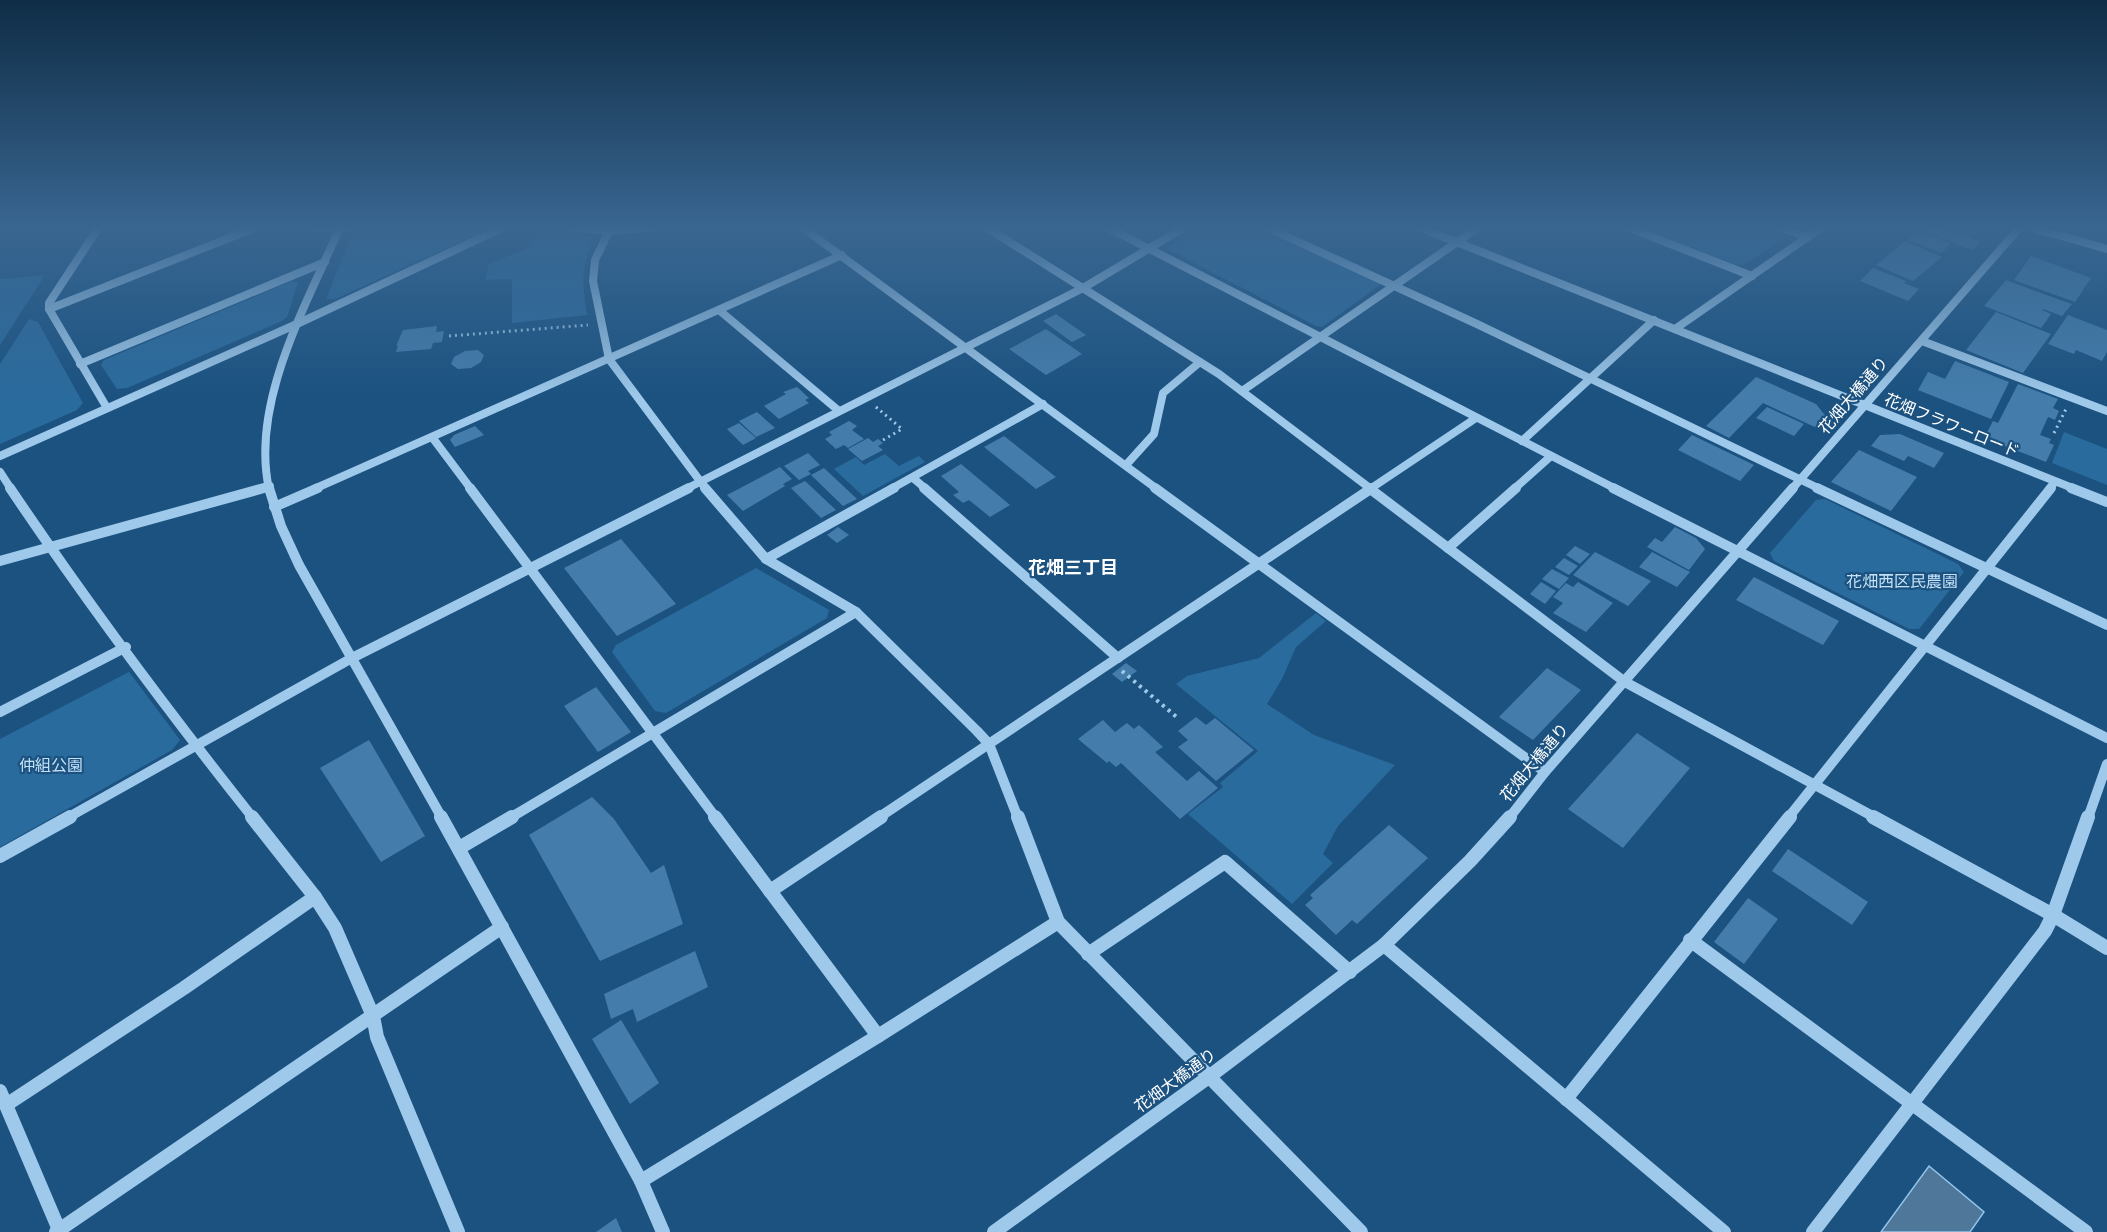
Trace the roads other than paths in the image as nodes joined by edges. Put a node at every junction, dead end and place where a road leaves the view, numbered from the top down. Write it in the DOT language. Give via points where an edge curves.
graph roads {
  1 [pos="61,284"];
  2 [pos="111,284"];
  3 [pos="271,284"];
  4 [pos="315,284"];
  5 [pos="381,284"];
  6 [pos="594,284"];
  7 [pos="776,284"];
  8 [pos="882,284"];
  9 [pos="1077,284"];
  10 [pos="1089,284"];
  11 [pos="1219,284"];
  12 [pos="1564,284"];
  13 [pos="1740,284"];
  14 [pos="1971,284"];
  15 [pos="1396,285"];
  16 [pos="1083,288"];
  17 [pos="49,309"];
  18 [pos="719,310"];
  19 [pos="1654,320"];
  20 [pos="299,323"];
  21 [pos="1675,329"];
  22 [pos="1322,337"];
  23 [pos="1922,341"];
  24 [pos="967,347"];
  25 [pos="609,358"];
  26 [pos="1200,362"];
  27 [pos="80,364"];
  28 [pos="1589,378"];
  29 [pos="1242,391"];
  30 [pos="1043,404"];
  31 [pos="1865,406"];
  32 [pos="107,408"];
  33 [pos="839,411"];
  34 [pos="2107,411"];
  35 [pos="1476,418"];
  36 [pos="432,437"];
  37 [pos="1522,441"];
  38 [pos="0,456"];
  39 [pos="1551,456"];
  40 [pos="1126,465"];
  41 [pos="0,472"];
  42 [pos="913,478"];
  43 [pos="1800,480"];
  44 [pos="700,482"];
  45 [pos="2055,482"];
  46 [pos="270,486"];
  47 [pos="1371,489"];
  48 [pos="2107,502"];
  49 [pos="274,507"];
  50 [pos="50,547"];
  51 [pos="1448,548"];
  52 [pos="1738,552"];
  53 [pos="766,559"];
  54 [pos="0,561"];
  55 [pos="1258,564"];
  56 [pos="528,568"];
  57 [pos="1986,569"];
  58 [pos="856,612"];
  59 [pos="2107,625"];
  60 [pos="1925,645"];
  61 [pos="126,647"];
  62 [pos="352,658"];
  63 [pos="1115,660"];
  64 [pos="1625,682"];
  65 [pos="0,711"];
  66 [pos="653,735"];
  67 [pos="2107,738"];
  68 [pos="989,744"];
  69 [pos="195,745"];
  70 [pos="2107,764"];
  71 [pos="1545,772"];
  72 [pos="1816,785"];
  73 [pos="459,848"];
  74 [pos="0,856"];
  75 [pos="770,891"];
  76 [pos="315,897"];
  77 [pos="2053,915"];
  78 [pos="1058,922"];
  79 [pos="502,927"];
  80 [pos="1690,940"];
  81 [pos="1384,945"];
  82 [pos="2107,948"];
  83 [pos="1088,954"];
  84 [pos="1350,972"];
  85 [pos="373,1016"];
  86 [pos="878,1036"];
  87 [pos="1210,1076"];
  88 [pos="0,1091"];
  89 [pos="1566,1099"];
  90 [pos="1910,1103"];
  91 [pos="6,1105"];
  92 [pos="641,1181"];
  93 [pos="58,1231"];
  94 [pos="458,1232"];
  95 [pos="663,1232"];
  96 [pos="994,1232"];
  97 [pos="1360,1232"];
  98 [pos="1724,1232"];
  99 [pos="1813,1232"];
  100 [pos="2085,1232"];
  1 -- 17 [label="street"];
  2 -- 17 [label="street"];
  3 -- 27 [label="street"];
  4 -- 20 [label="street"];
  5 -- 20 [label="street"];
  6 -- 25 [label="street"];
  7 -- 18 [label="street"];
  8 -- 24 [label="street"];
  9 -- 16 [label="street"];
  10 -- 16 [label="street"];
  11 -- 22 [label="street"];
  12 -- 19 [label="street, 花畑フラワーロード"];
  13 -- 21 [label="street"];
  14 -- 23 [label="street, 花畑大橋通り"];
  15 -- 22 [label="street"];
  15 -- 28 [label="street"];
  16 -- 24 [label="street"];
  16 -- 26 [label="street"];
  17 -- 27 [label="street"];
  18 -- 25 [label="street"];
  18 -- 33 [label="street"];
  19 -- 21 [label="street, 花畑フラワーロード"];
  19 -- 28 [label="street"];
  20 -- 32 [label="street"];
  20 -- 46 [label="street" via="272,397 267,423"];
  21 -- 31 [label="street, 花畑フラワーロード"];
  22 -- 29 [label="street"];
  22 -- 35 [label="street"];
  23 -- 31 [label="street, 花畑大橋通り"];
  23 -- 34 [label="street"];
  24 -- 30 [label="street"];
  24 -- 33 [label="street"];
  25 -- 36 [label="street"];
  25 -- 44 [label="street"];
  26 -- 29 [label="street"];
  26 -- 40 [label="street" via="1163,393 1154,434"];
  27 -- 32 [label="street"];
  28 -- 37 [label="street"];
  28 -- 43 [label="street"];
  29 -- 47 [label="street"];
  30 -- 40 [label="street"];
  30 -- 42 [label="street"];
  31 -- 43 [label="street, 花畑大橋通り"];
  31 -- 45 [label="street, 花畑フラワーロード"];
  32 -- 38 [label="street"];
  33 -- 44 [label="street"];
  35 -- 37 [label="street"];
  35 -- 47 [label="street"];
  36 -- 49 [label="street"];
  36 -- 56 [label="street"];
  37 -- 39 [label="street"];
  39 -- 51 [label="street"];
  39 -- 52 [label="street"];
  40 -- 55 [label="street"];
  41 -- 50 [label="street"];
  42 -- 53 [label="street"];
  42 -- 63 [label="street"];
  43 -- 52 [label="street, 花畑大橋通り"];
  43 -- 57 [label="street"];
  44 -- 53 [label="street"];
  44 -- 56 [label="street"];
  45 -- 48 [label="street, 花畑フラワーロード"];
  45 -- 57 [label="street"];
  46 -- 49 [label="street"];
  46 -- 50 [label="street"];
  47 -- 51 [label="street"];
  47 -- 55 [label="street"];
  49 -- 62 [label="street" via="301,567"];
  50 -- 54 [label="street"];
  50 -- 61 [label="street"];
  51 -- 64 [label="street"];
  52 -- 60 [label="street"];
  52 -- 64 [label="street, 花畑大橋通り"];
  53 -- 58 [label="street"];
  55 -- 63 [label="street"];
  55 -- 71 [label="street"];
  56 -- 62 [label="street"];
  56 -- 66 [label="street"];
  57 -- 59 [label="street"];
  57 -- 60 [label="street"];
  58 -- 66 [label="street"];
  58 -- 68 [label="street"];
  60 -- 67 [label="street"];
  60 -- 72 [label="street"];
  61 -- 65 [label="street"];
  61 -- 69 [label="street"];
  62 -- 69 [label="street"];
  62 -- 73 [label="street"];
  63 -- 68 [label="street"];
  64 -- 71 [label="street, 花畑大橋通り"];
  64 -- 72 [label="street"];
  66 -- 73 [label="street"];
  66 -- 75 [label="street"];
  68 -- 75 [label="street"];
  68 -- 78 [label="street"];
  69 -- 74 [label="street"];
  69 -- 76 [label="street"];
  70 -- 77 [label="street"];
  71 -- 81 [label="street, 花畑大橋通り" via="1470,861"];
  72 -- 77 [label="street"];
  72 -- 80 [label="street"];
  73 -- 79 [label="street"];
  75 -- 86 [label="street"];
  76 -- 85 [label="street" via="335,928"];
  76 -- 91 [label="street"];
  77 -- 82 [label="street"];
  77 -- 90 [label="street"];
  78 -- 83 [label="street"];
  78 -- 86 [label="street"];
  79 -- 85 [label="street"];
  79 -- 92 [label="street"];
  80 -- 89 [label="street"];
  80 -- 90 [label="street"];
  81 -- 84 [label="street, 花畑大橋通り"];
  81 -- 89 [label="street"];
  83 -- 84 [label="street" via="1225,862"];
  83 -- 87 [label="street"];
  84 -- 87 [label="street, 花畑大橋通り"];
  85 -- 93 [label="street"];
  85 -- 94 [label="street" via="377,1037"];
  86 -- 92 [label="street"];
  87 -- 96 [label="street, 花畑大橋通り"];
  87 -- 97 [label="street"];
  88 -- 91 [label="street"];
  89 -- 98 [label="street"];
  90 -- 99 [label="street"];
  90 -- 100 [label="street"];
  91 -- 93 [label="street"];
  92 -- 95 [label="street"];
}
